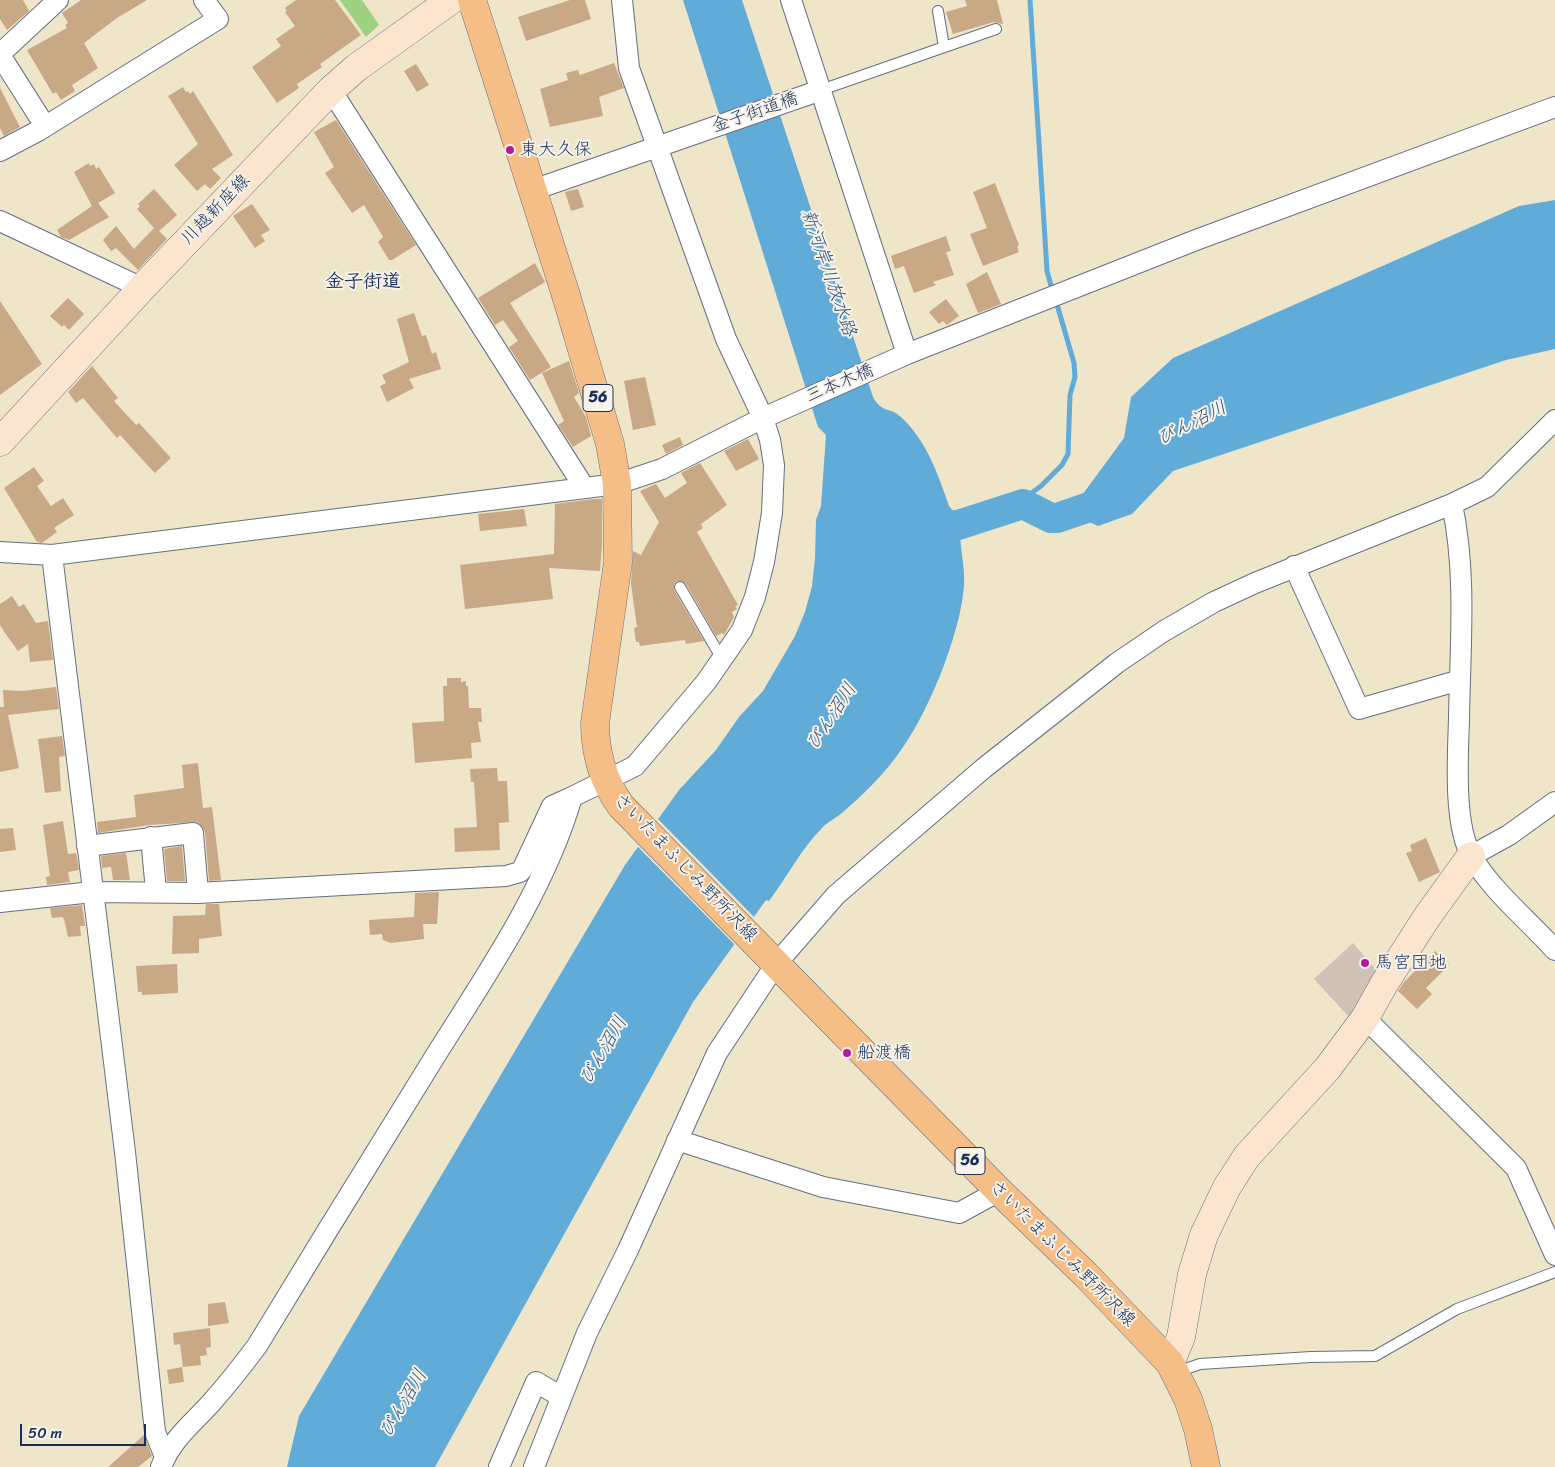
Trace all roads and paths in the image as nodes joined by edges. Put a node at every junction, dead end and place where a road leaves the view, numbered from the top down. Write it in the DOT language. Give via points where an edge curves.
graph roads {
  1 [pos="58,0"];
  2 [pos="204,0"];
  3 [pos="451,0"];
  4 [pos="472,0"];
  5 [pos="622,0"];
  6 [pos="791,0"];
  7 [pos="938,12"];
  8 [pos="996,29"];
  9 [pos="944,47"];
  10 [pos="0,54"];
  11 [pos="332,90"];
  12 [pos="821,90"];
  13 [pos="1555,107"];
  14 [pos="45,126"];
  15 [pos="657,148"];
  16 [pos="0,151"];
  17 [pos="533,190"];
  18 [pos="0,221"];
  19 [pos="142,288"];
  20 [pos="902,356"];
  21 [pos="763,418"];
  22 [pos="1555,420"];
  23 [pos="0,442"];
  24 [pos="617,484"];
  25 [pos="584,487"];
  26 [pos="1452,504"];
  27 [pos="0,552"];
  28 [pos="52,555"];
  29 [pos="1294,566"];
  30 [pos="680,587"];
  31 [pos="722,659"];
  32 [pos="1460,680"];
  33 [pos="606,779"];
  34 [pos="572,797"];
  35 [pos="1555,802"];
  36 [pos="151,837"];
  37 [pos="87,846"];
  38 [pos="1471,856"];
  39 [pos="156,891"];
  40 [pos="92,892"];
  41 [pos="198,893"];
  42 [pos="0,902"];
  43 [pos="1555,950"];
  44 [pos="773,961"];
  45 [pos="1365,1018"];
  46 [pos="677,1140"];
  47 [pos="999,1191"];
  48 [pos="1555,1256"];
  49 [pos="1555,1272"];
  50 [pos="1173,1368"];
  51 [pos="560,1396"];
  52 [pos="163,1462"];
  53 [pos="499,1467"];
  54 [pos="534,1467"];
  55 [pos="1206,1467"];
  1 -- 10 [label="street"];
  2 -- 14 [label="street" via="218,19"];
  3 -- 11 [label="main road, 川越新座線" via="356,68"];
  4 -- 17 [label="main road, さいたまふじみ野所沢線 / 56"];
  5 -- 15 [label="street" via="629,68"];
  6 -- 12 [label="street"];
  7 -- 9 [label="lane"];
  8 -- 9 [label="lane"];
  9 -- 12 [label="lane"];
  10 -- 14 [label="street"];
  11 -- 19 [label="main road, 川越新座線"];
  11 -- 25 [label="street"];
  12 -- 15 [label="street, 金子街道橋"];
  12 -- 20 [label="street"];
  13 -- 20 [label="street, 三本木橋" via="1196,240"];
  14 -- 16 [label="street"];
  15 -- 17 [label="street, 金子街道橋"];
  15 -- 21 [label="street" via="726,339"];
  17 -- 24 [label="main road, さいたまふじみ野所沢線 / 56" via="601,408"];
  18 -- 19 [label="street"];
  19 -- 23 [label="main road, 川越新座線"];
  20 -- 21 [label="street, 三本木橋"];
  21 -- 24 [label="street, 三本木橋" via="662,469"];
  21 -- 31 [label="street" via="774,465 772,513 764,562 742,630"];
  22 -- 26 [label="street" via="1487,486"];
  24 -- 25 [label="street, 三本木橋"];
  24 -- 33 [label="main road, さいたまふじみ野所沢線 / 56" via="618,562 595,723 596,748"];
  25 -- 28 [label="street, 三本木橋"];
  26 -- 29 [label="street"];
  26 -- 32 [label="street" via="1461,578"];
  27 -- 28 [label="street, 三本木橋"];
  28 -- 37 [label="street"];
  29 -- 32 [label="street" via="1359,709"];
  29 -- 44 [label="street" via="1214,602 1117,663 984,768 836,895"];
  30 -- 31 [label="lane"];
  31 -- 33 [label="street" via="635,766"];
  32 -- 38 [label="street" via="1459,798"];
  33 -- 34 [label="street"];
  33 -- 44 [label="main road, さいたまふじみ野所沢線 / 56" via="621,806"];
  34 -- 41 [label="street" via="552,806 523,868 513,874"];
  34 -- 52 [label="street" via="554,850 531,898 444,1042 256,1346 222,1390 188,1425"];
  35 -- 38 [label="street" via="1509,835"];
  36 -- 37 [label="street"];
  36 -- 39 [label="street"];
  36 -- 41 [label="street" via="193,833"];
  37 -- 40 [label="street"];
  38 -- 43 [label="street"];
  38 -- 45 [label="main road" via="1426,917"];
  39 -- 40 [label="street"];
  39 -- 41 [label="street"];
  40 -- 42 [label="street"];
  40 -- 52 [label="street" via="126,1161 155,1432"];
  44 -- 46 [label="street" via="717,1053"];
  44 -- 47 [label="main road, さいたまふじみ野所沢線 / 56"];
  45 -- 48 [label="street" via="1516,1168"];
  45 -- 50 [label="main road" via="1328,1069 1247,1156 1227,1187 1204,1235 1192,1274"];
  46 -- 47 [label="street" via="823,1187 959,1213"];
  46 -- 51 [label="street"];
  47 -- 50 [label="main road, さいたまふじみ野所沢線 / 56" via="1086,1275"];
  49 -- 50 [label="lane" via="1457,1309 1375,1356 1311,1357"];
  50 -- 55 [label="main road, さいたまふじみ野所沢線 / 56" via="1198,1429"];
  51 -- 53 [label="street" via="536,1382"];
  51 -- 54 [label="street"];
}
